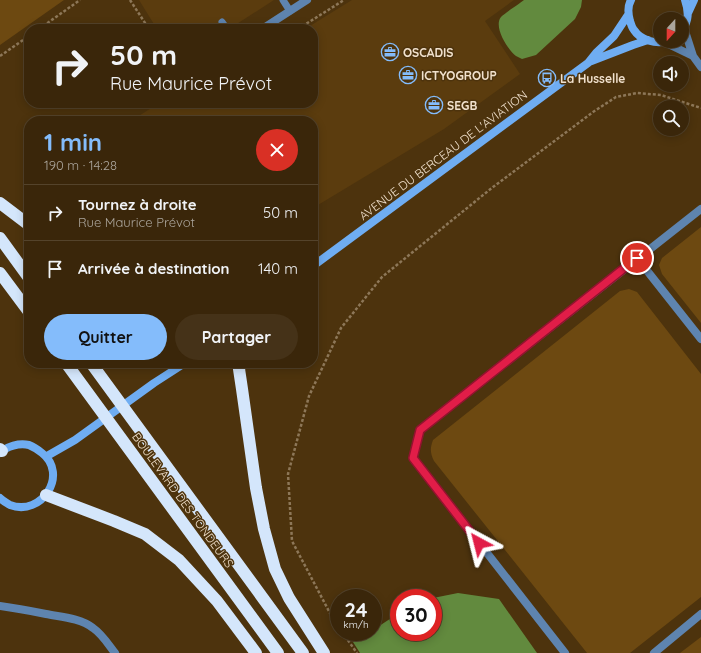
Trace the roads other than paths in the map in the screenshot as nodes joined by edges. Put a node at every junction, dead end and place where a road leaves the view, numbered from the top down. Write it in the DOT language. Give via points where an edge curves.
graph roads {
  1 [pos="283,0"];
  2 [pos="307,0"];
  3 [pos="685,0"];
  4 [pos="694,0"];
  5 [pos="630,1"];
  6 [pos="290,11"];
  7 [pos="688,12"];
  8 [pos="689,12"];
  9 [pos="628,15"];
  10 [pos="270,24"];
  11 [pos="648,40"];
  12 [pos="653,42"];
  13 [pos="689,45"];
  14 [pos="678,48"];
  15 [pos="693,56"];
  16 [pos="588,63"];
  17 [pos="701,67"];
  18 [pos="0,203"];
  19 [pos="701,209"];
  20 [pos="24,221"];
  21 [pos="0,238"];
  22 [pos="637,258"];
  23 [pos="318,262"];
  24 [pos="24,271"];
  25 [pos="0,273"];
  26 [pos="24,305"];
  27 [pos="701,339"];
  28 [pos="70,368"];
  29 [pos="95,368"];
  30 [pos="177,368"];
  31 [pos="240,368"];
  32 [pos="1,451"];
  33 [pos="47,456"];
  34 [pos="46,495"];
  35 [pos="0,498"];
  36 [pos="0,606"];
  37 [pos="701,614"];
  38 [pos="115,653"];
  39 [pos="256,653"];
  40 [pos="278,653"];
  41 [pos="303,653"];
  42 [pos="324,653"];
  43 [pos="565,653"];
  44 [pos="654,653"];
  1 -- 6 [label="lane"];
  2 -- 6 [label="street"];
  3 -- 7 [label="street"];
  4 -- 8 [label="street"];
  5 -- 9 [label="street"];
  6 -- 10 [label="street"];
  9 -- 11 [label="street" via="633,30"];
  9 -- 16 [label="street, AVENUE DU BERCEAU DE L'AVIATION" via="614,36"];
  11 -- 12 [label="street"];
  11 -- 16 [label="street, AVENUE DU BERCEAU DE L'AVIATION"];
  13 -- 15 [label="street"];
  14 -- 15 [label="street"];
  15 -- 17 [label="street"];
  16 -- 23 [label="street, AVENUE DU BERCEAU DE L'AVIATION"];
  18 -- 20 [label="highway"];
  19 -- 22 [label="street"];
  21 -- 24 [label="highway"];
  22 -- 27 [label="street"];
  22 -- 43 [label="street" via="420,430 413,458"];
  25 -- 26 [label="highway"];
  28 -- 40 [label="highway, BOULEVARD DES TONDEURS"];
  29 -- 41 [label="highway, BOULEVARD DES TONDEURS"];
  30 -- 33 [label="street" via="75,440"];
  31 -- 42 [label="highway" via="256,488 275,569 289,598"];
  32 -- 33 [label="street" via="24,444 35,447"];
  33 -- 34 [label="street" via="52,466 53,477"];
  34 -- 35 [label="street" via="42,500 25,507 8,504"];
  34 -- 39 [label="highway" via="145,534 179,560 216,601"];
  36 -- 38 [label="street" via="78,620 103,636"];
  37 -- 44 [label="street"];
}
